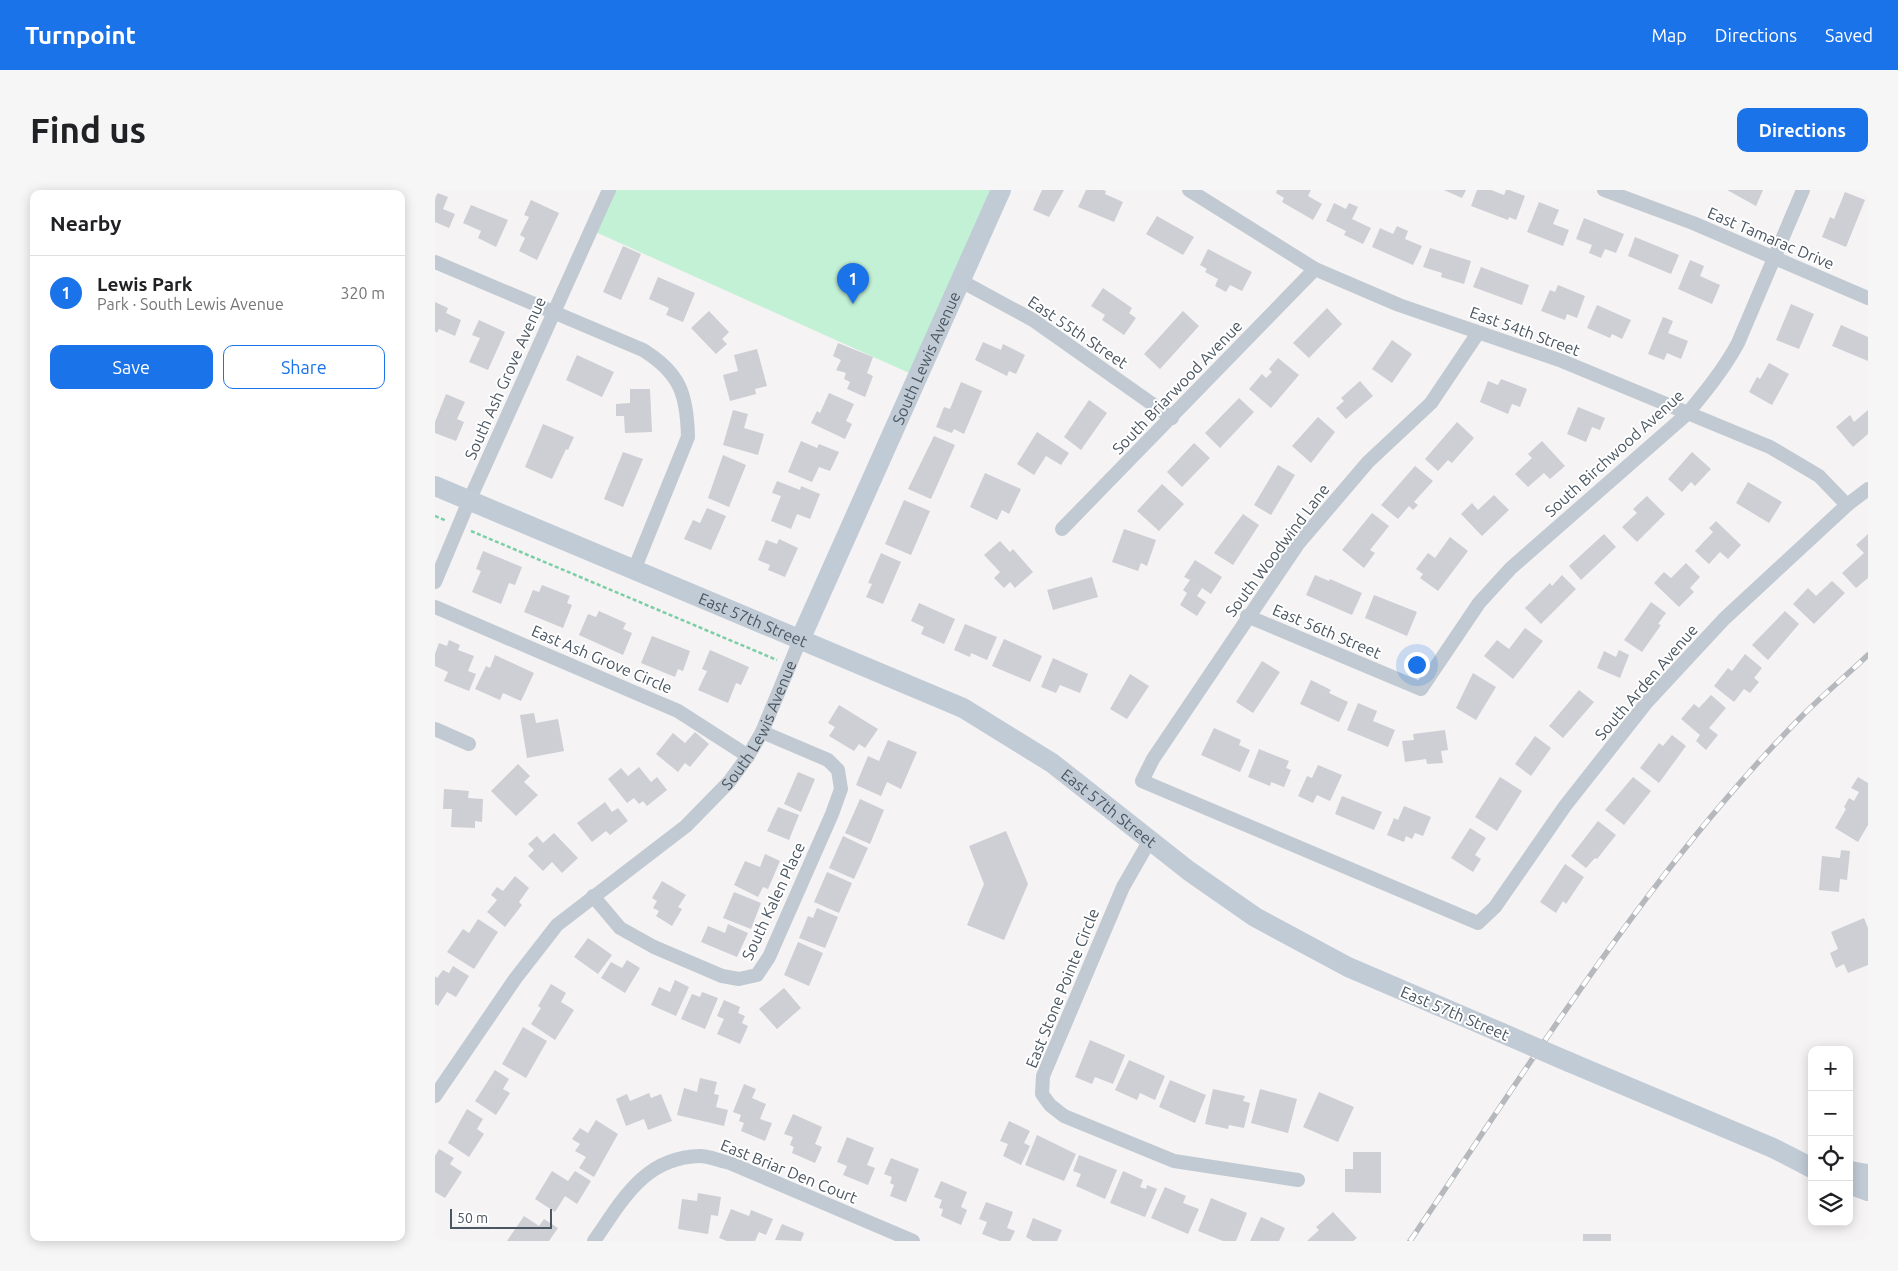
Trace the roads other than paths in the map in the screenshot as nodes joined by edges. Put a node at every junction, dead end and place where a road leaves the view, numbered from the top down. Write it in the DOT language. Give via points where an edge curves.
graph roads {
  1 [pos="609,190"];
  2 [pos="1001,190"];
  3 [pos="1189,190"];
  4 [pos="1604,190"];
  5 [pos="1803,190"];
  6 [pos="1773,259"];
  7 [pos="435,262"];
  8 [pos="1315,269"];
  9 [pos="961,281"];
  10 [pos="1868,298"];
  11 [pos="555,312"];
  12 [pos="1478,332"];
  13 [pos="1687,414"];
  14 [pos="1173,418"];
  15 [pos="435,486"];
  16 [pos="1868,489"];
  17 [pos="469,501"];
  18 [pos="1847,505"];
  19 [pos="1062,529"];
  20 [pos="634,570"];
  21 [pos="435,582"];
  22 [pos="435,607"];
  23 [pos="1247,616"];
  24 [pos="800,640"];
  25 [pos="1421,689"];
  26 [pos="435,729"];
  27 [pos="762,732"];
  28 [pos="469,744"];
  29 [pos="748,756"];
  30 [pos="1142,781"];
  31 [pos="1150,840"];
  32 [pos="593,896"];
  33 [pos="435,1096"];
  34 [pos="1773,1148"];
  35 [pos="1808,1160"];
  36 [pos="1808,1166"];
  37 [pos="1853,1172"];
  38 [pos="1868,1174"];
  39 [pos="1298,1180"];
  40 [pos="1853,1185"];
  41 [pos="1868,1191"];
  42 [pos="594,1241"];
  43 [pos="913,1241"];
  1 -- 11 [label="street, South Ash Grove Avenue"];
  2 -- 9 [label="main road, South Lewis Avenue"];
  3 -- 8 [label="street, East 54th Street"];
  4 -- 6 [label="street, East Tamarac Drive" via="1693,223"];
  5 -- 6 [label="street, South Birchwood Avenue"];
  6 -- 10 [label="street, East Tamarac Drive"];
  6 -- 13 [label="street, South Birchwood Avenue" via="1727,364"];
  7 -- 11 [label="street"];
  8 -- 12 [label="street, East 54th Street" via="1399,305"];
  8 -- 14 [label="street, South Briarwood Avenue"];
  9 -- 14 [label="street, East 55th Street" via="1033,320"];
  9 -- 24 [label="main road, South Lewis Avenue"];
  11 -- 17 [label="street, South Ash Grove Avenue"];
  11 -- 20 [label="street" via="661,361 683,393 687,437"];
  12 -- 13 [label="street, East 54th Street" via="1562,361"];
  12 -- 23 [label="street, South Woodwind Lane" via="1431,403 1338,495 1298,544"];
  13 -- 18 [label="street, East 54th Street" via="1789,458 1819,476"];
  13 -- 25 [label="street, South Birchwood Avenue" via="1511,568 1479,603"];
  14 -- 19 [label="street, South Briarwood Avenue"];
  15 -- 17 [label="main road, East 57th Street"];
  16 -- 18 [label="street, South Arden Avenue"];
  17 -- 20 [label="main road, East 57th Street"];
  17 -- 21 [label="street, South Ash Grove Avenue"];
  18 -- 30 [label="street, South Arden Avenue" via="1724,620 1647,702 1565,806 1495,907 1478,923"];
  20 -- 24 [label="main road, East 57th Street"];
  22 -- 29 [label="street, East Ash Grove Circle" via="678,711"];
  23 -- 25 [label="street, East 56th Street"];
  23 -- 30 [label="street, South Woodwind Lane"];
  24 -- 27 [label="street, South Lewis Avenue"];
  24 -- 31 [label="main road, East 57th Street" via="939,697 981,719 1073,777"];
  26 -- 28 [label="street"];
  27 -- 29 [label="street, South Lewis Avenue"];
  27 -- 32 [label="street, South Kalen Place" via="828,760 838,770 841,789 769,957 757,975 739,979 722,976 654,947 621,928"];
  29 -- 32 [label="street, South Lewis Avenue" via="729,782 686,826"];
  31 -- 34 [label="main road, East 57th Street, bridge" via="1223,897 1348,967"];
  31 -- 39 [label="street, East Stone Pointe Circle" via="1115,905 1043,1076 1042,1094 1064,1116 1174,1160"];
  32 -- 33 [label="street, South Lewis Avenue" via="557,925 515,979"];
  34 -- 35 [label="main road, East 57th Street"];
  34 -- 36 [label="main road, East 57th Street"];
  37 -- 38 [label="main road"];
  40 -- 41 [label="main road"];
  42 -- 43 [label="street, East Briar Den Court" via="634,1185 649,1171 674,1160 701,1156 730,1163"];
}
